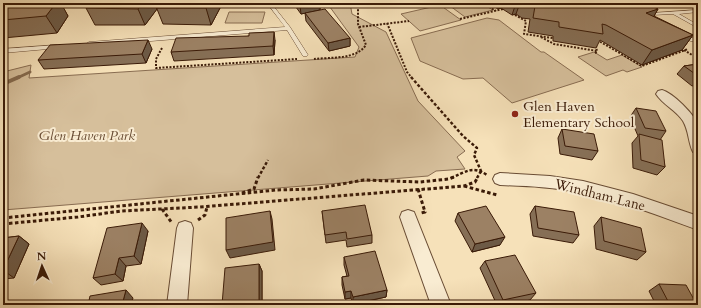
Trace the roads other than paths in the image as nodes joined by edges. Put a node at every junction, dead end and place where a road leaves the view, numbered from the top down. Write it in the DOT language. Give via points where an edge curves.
graph roads {
  1 [pos="269,3"];
  2 [pos="693,3"];
  3 [pos="698,6"];
  4 [pos="647,10"];
  5 [pos="698,11"];
  6 [pos="675,13"];
  7 [pos="652,14"];
  8 [pos="658,19"];
  9 [pos="698,27"];
  10 [pos="288,28"];
  11 [pos="676,35"];
  12 [pos="698,41"];
  13 [pos="80,44"];
  14 [pos="64,46"];
  15 [pos="3,51"];
  16 [pos="305,55"];
  17 [pos="662,94"];
  18 [pos="698,148"];
  19 [pos="500,179"];
  20 [pos="408,217"];
  21 [pos="698,223"];
  22 [pos="185,228"];
  23 [pos="177,305"];
  24 [pos="441,305"];
  1 -- 10 [label="lane"];
  2 -- 3 [label="street"];
  4 -- 7 [label="lane"];
  5 -- 6 [label="lane"];
  6 -- 7 [label="lane"];
  6 -- 9 [label="lane"];
  7 -- 8 [label="lane"];
  10 -- 13 [label="lane"];
  10 -- 16 [label="lane"];
  11 -- 12 [label="lane"];
  14 -- 15 [label="lane"];
  17 -- 18 [label="street" via="690,121"];
  19 -- 21 [label="street, Windham Lane" via="568,184"];
  20 -- 24 [label="street"];
  22 -- 23 [label="street"];
}
